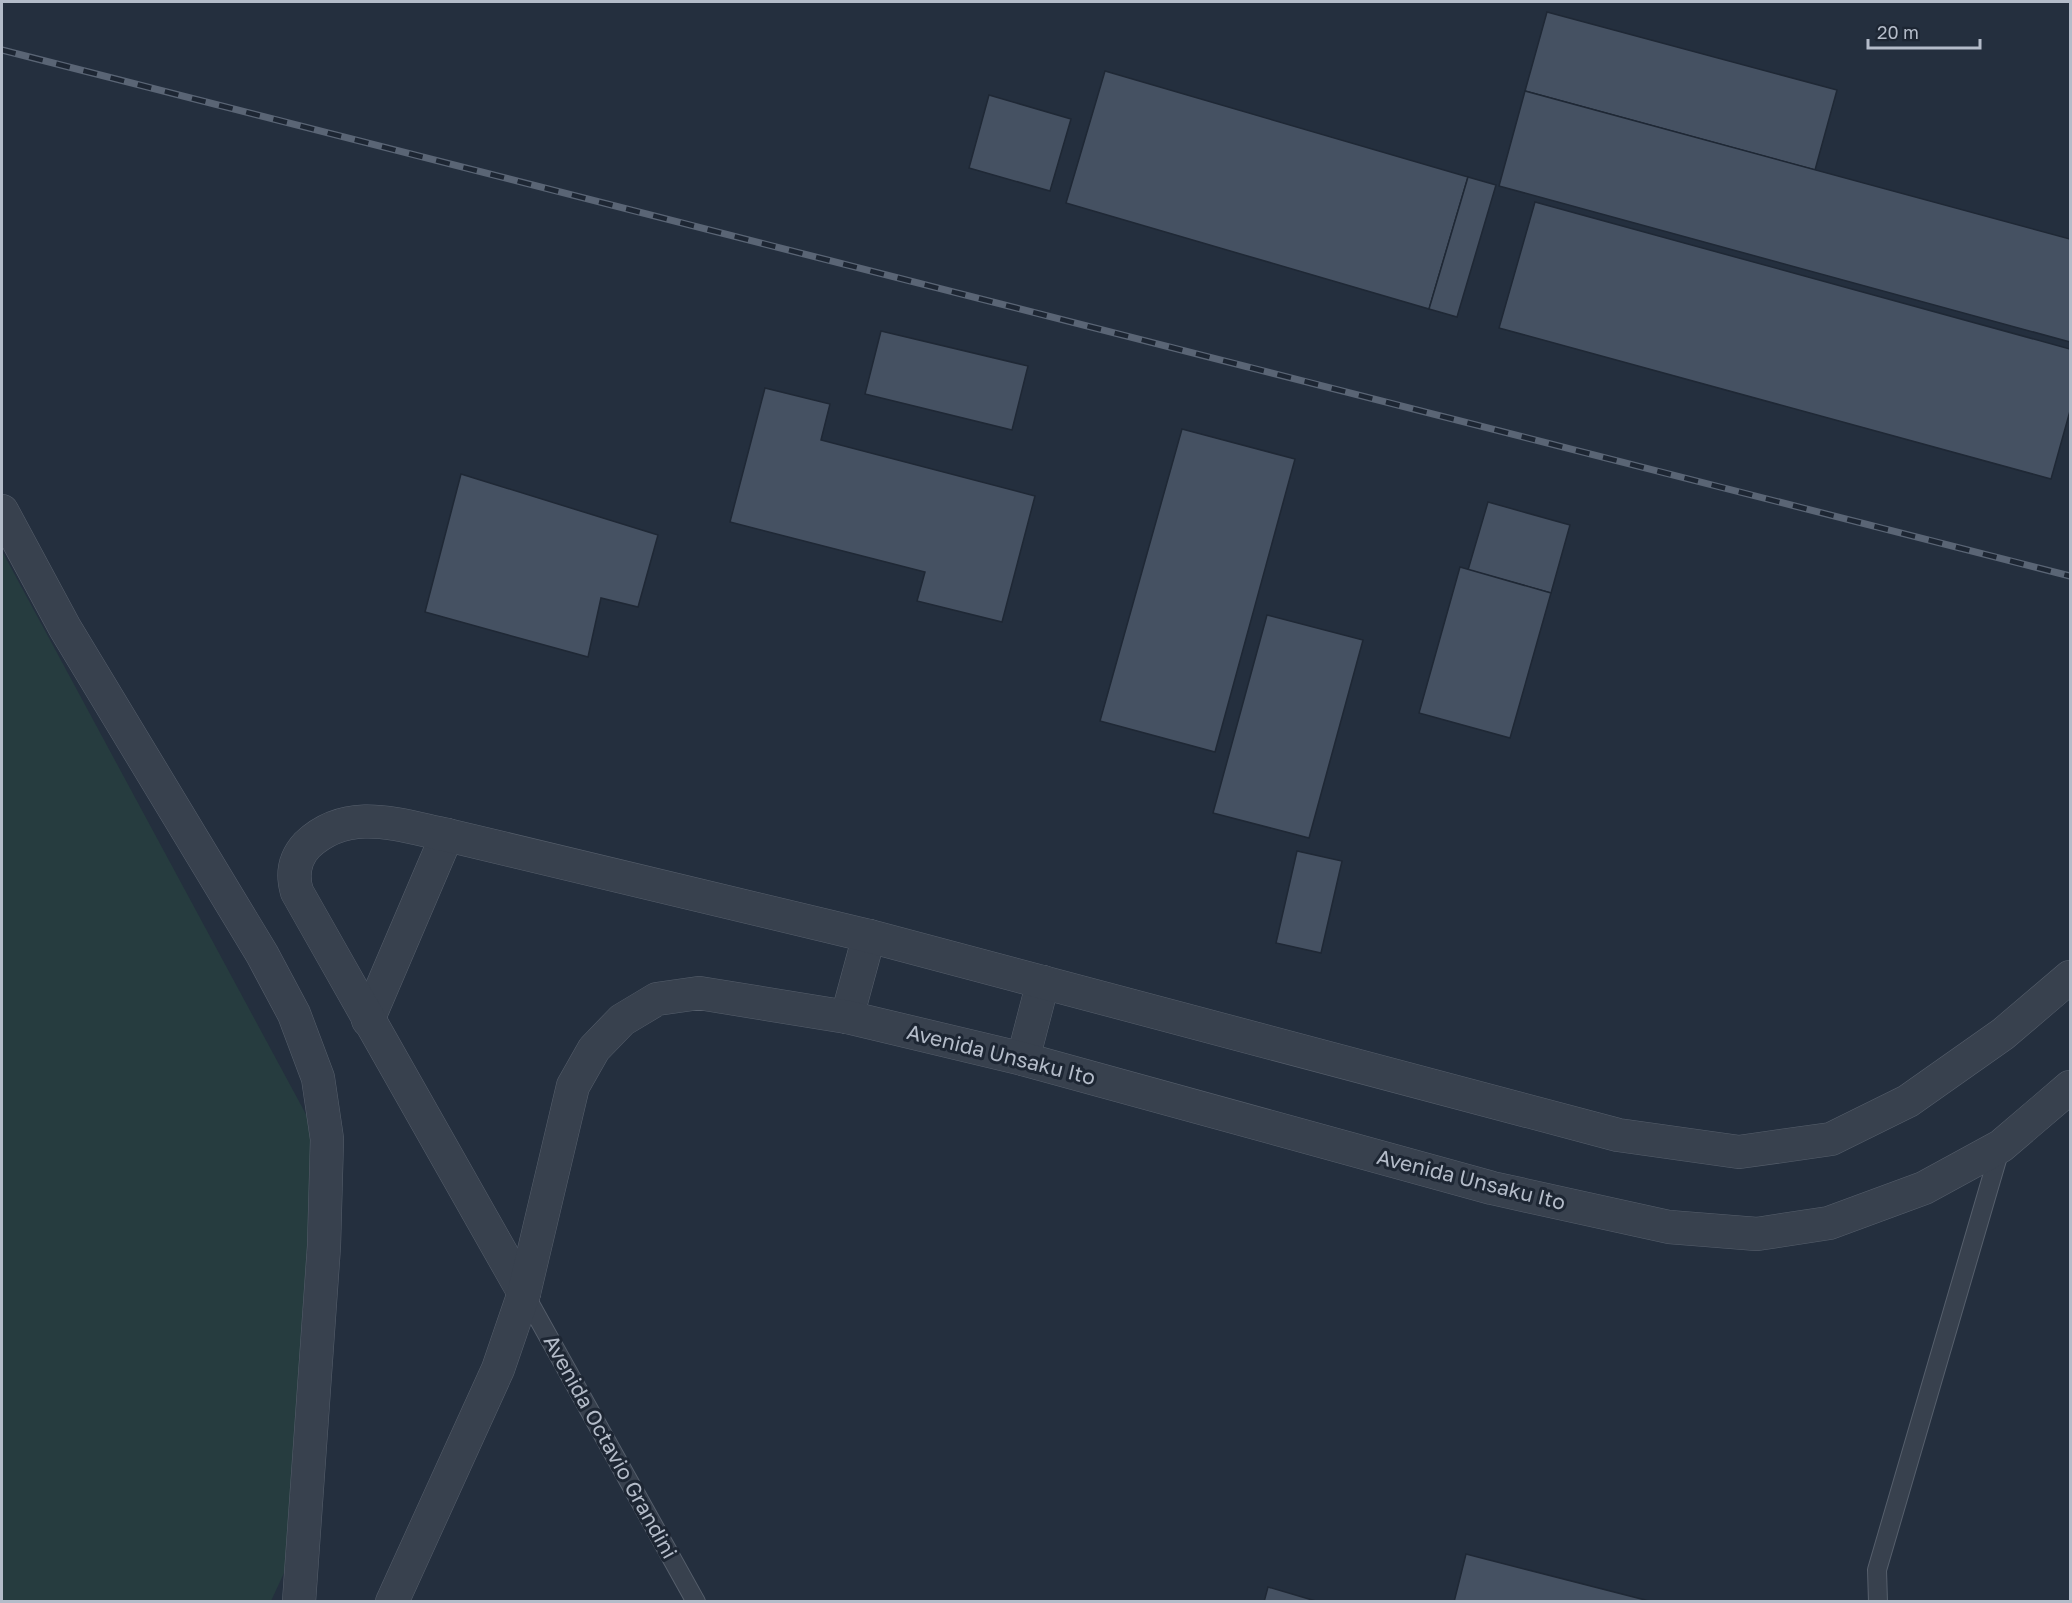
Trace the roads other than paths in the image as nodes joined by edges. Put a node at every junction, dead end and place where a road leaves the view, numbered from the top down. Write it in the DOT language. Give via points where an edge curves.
graph roads {
  1 [pos="2,511"];
  2 [pos="447,835"];
  3 [pos="869,936"];
  4 [pos="2070,977"];
  5 [pos="1043,982"];
  6 [pos="847,1017"];
  7 [pos="369,1020"];
  8 [pos="1023,1059"];
  9 [pos="2070,1087"];
  10 [pos="2001,1146"];
  11 [pos="524,1293"];
  12 [pos="299,1602"];
  13 [pos="392,1602"];
  14 [pos="696,1602"];
  15 [pos="1878,1602"];
  1 -- 12 [label="street" via="65,628 262,954 294,1014 318,1078 327,1138 324,1246"];
  2 -- 3 [label="street"];
  2 -- 7 [label="street"];
  2 -- 7 [label="street" via="377,821 349,822 331,827 312,840 297,861 293,879 297,892"];
  3 -- 5 [label="street"];
  3 -- 6 [label="street"];
  4 -- 5 [label="street" via="2003,1034 1908,1101 1831,1139 1739,1152 1618,1135"];
  5 -- 8 [label="street"];
  6 -- 8 [label="street, Avenida Unsaku Ito"];
  6 -- 11 [label="street, Avenida Unsaku Ito" via="699,993 657,999 622,1020 594,1049 573,1086"];
  7 -- 11 [label="street"];
  8 -- 10 [label="street, Avenida Unsaku Ito" via="1492,1188 1669,1227 1757,1234 1829,1223 1924,1188"];
  9 -- 10 [label="street, Avenida Unsaku Ito"];
  10 -- 15 [label="lane" via="1877,1570"];
  11 -- 13 [label="street, Avenida Unsaku Ito" via="498,1369"];
  11 -- 14 [label="lane, Avenida Octavio Grandini"];
}
